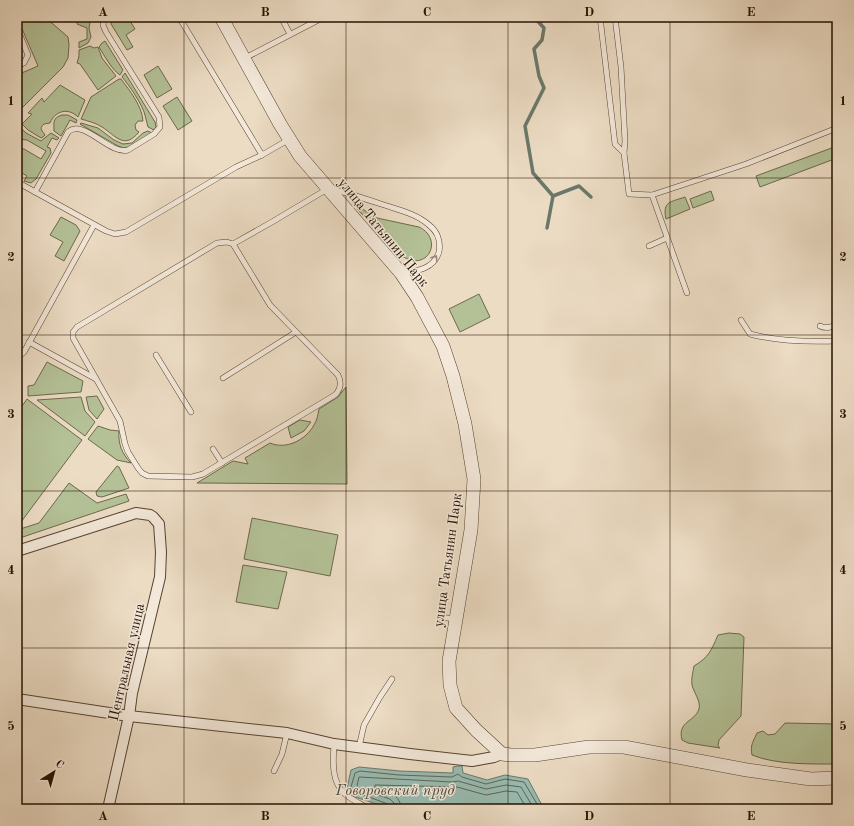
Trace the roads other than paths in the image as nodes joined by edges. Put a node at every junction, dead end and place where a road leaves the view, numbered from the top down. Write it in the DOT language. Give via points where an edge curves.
graph roads {
  1 [pos="104,17"];
  2 [pos="179,17"];
  3 [pos="221,17"];
  4 [pos="281,17"];
  5 [pos="324,17"];
  6 [pos="600,17"];
  7 [pos="615,17"];
  8 [pos="17,28"];
  9 [pos="290,34"];
  10 [pos="244,58"];
  11 [pos="17,66"];
  12 [pos="837,128"];
  13 [pos="289,139"];
  14 [pos="624,153"];
  15 [pos="262,155"];
  16 [pos="17,183"];
  17 [pos="329,188"];
  18 [pos="35,192"];
  19 [pos="652,195"];
  20 [pos="94,225"];
  21 [pos="667,238"];
  22 [pos="233,244"];
  23 [pos="649,246"];
  24 [pos="401,273"];
  25 [pos="687,293"];
  26 [pos="741,320"];
  27 [pos="837,325"];
  28 [pos="820,326"];
  29 [pos="296,332"];
  30 [pos="837,341"];
  31 [pos="29,342"];
  32 [pos="156,355"];
  33 [pos="17,358"];
  34 [pos="223,378"];
  35 [pos="96,380"];
  36 [pos="191,412"];
  37 [pos="213,449"];
  38 [pos="222,463"];
  39 [pos="17,550"];
  40 [pos="440,617"];
  41 [pos="455,620"];
  42 [pos="392,679"];
  43 [pos="17,699"];
  44 [pos="129,716"];
  45 [pos="287,733"];
  46 [pos="334,744"];
  47 [pos="359,747"];
  48 [pos="502,754"];
  49 [pos="274,771"];
  50 [pos="837,778"];
  51 [pos="108,809"];
  52 [pos="369,809"];
  1 -- 18 [label="lane" via="103,25 106,32 158,117 160,126 154,134 123,151 80,129 73,129 68,132"];
  2 -- 15 [label="lane"];
  3 -- 10 [label="street, улица Татьянин Парк"];
  4 -- 9 [label="lane"];
  5 -- 9 [label="lane"];
  6 -- 14 [label="lane" via="616,144"];
  7 -- 14 [label="lane" via="621,67"];
  8 -- 11 [label="lane" via="28,55 24,63"];
  9 -- 10 [label="lane"];
  10 -- 13 [label="street, улица Татьянин Парк"];
  12 -- 19 [label="lane" via="746,164"];
  13 -- 15 [label="lane"];
  13 -- 17 [label="street, улица Татьянин Парк" via="300,156"];
  14 -- 19 [label="lane" via="629,194"];
  15 -- 20 [label="lane" via="236,167 123,233 111,233"];
  16 -- 18 [label="lane"];
  17 -- 22 [label="lane"];
  17 -- 24 [label="street, улица Татьянин Парк"];
  24 -- 17 [label="lane, one-way" via="427,268 434,261 440,249 437,233 414,216"];
  18 -- 20 [label="lane"];
  19 -- 21 [label="lane"];
  20 -- 31 [label="lane"];
  21 -- 23 [label="lane"];
  21 -- 25 [label="lane"];
  22 -- 29 [label="lane" via="267,301"];
  22 -- 35 [label="lane" via="217,242 77,327 73,332 73,338"];
  24 -- 41 [label="street, улица Татьянин Парк" via="427,313 443,346 465,424 474,479 471,530"];
  26 -- 30 [label="lane" via="750,334 762,337"];
  27 -- 28 [label="lane" via="824,328"];
  29 -- 34 [label="lane"];
  29 -- 38 [label="lane" via="338,375 339,390 335,395"];
  31 -- 33 [label="lane" via="22,355"];
  31 -- 35 [label="lane"];
  32 -- 36 [label="lane"];
  35 -- 38 [label="lane" via="121,423 127,450 145,475 192,477"];
  37 -- 38 [label="lane"];
  39 -- 44 [label="street, Центральная улица" via="136,513 147,514 157,521 161,552 160,577 132,693"];
  40 -- 41 [label="lane"];
  41 -- 48 [label="street, улица Татьянин Парк" via="449,661 450,685 456,708"];
  42 -- 47 [label="lane" via="364,725"];
  43 -- 44 [label="street"];
  44 -- 45 [label="street"];
  44 -- 51 [label="street, Центральная улица"];
  45 -- 46 [label="street"];
  45 -- 49 [label="lane" via="282,754"];
  46 -- 47 [label="street"];
  46 -- 52 [label="lane" via="332,762 338,786 345,794"];
  47 -- 48 [label="street" via="472,761"];
  48 -- 50 [label="street" via="535,754 589,747 624,747 748,770 811,779"];
}
